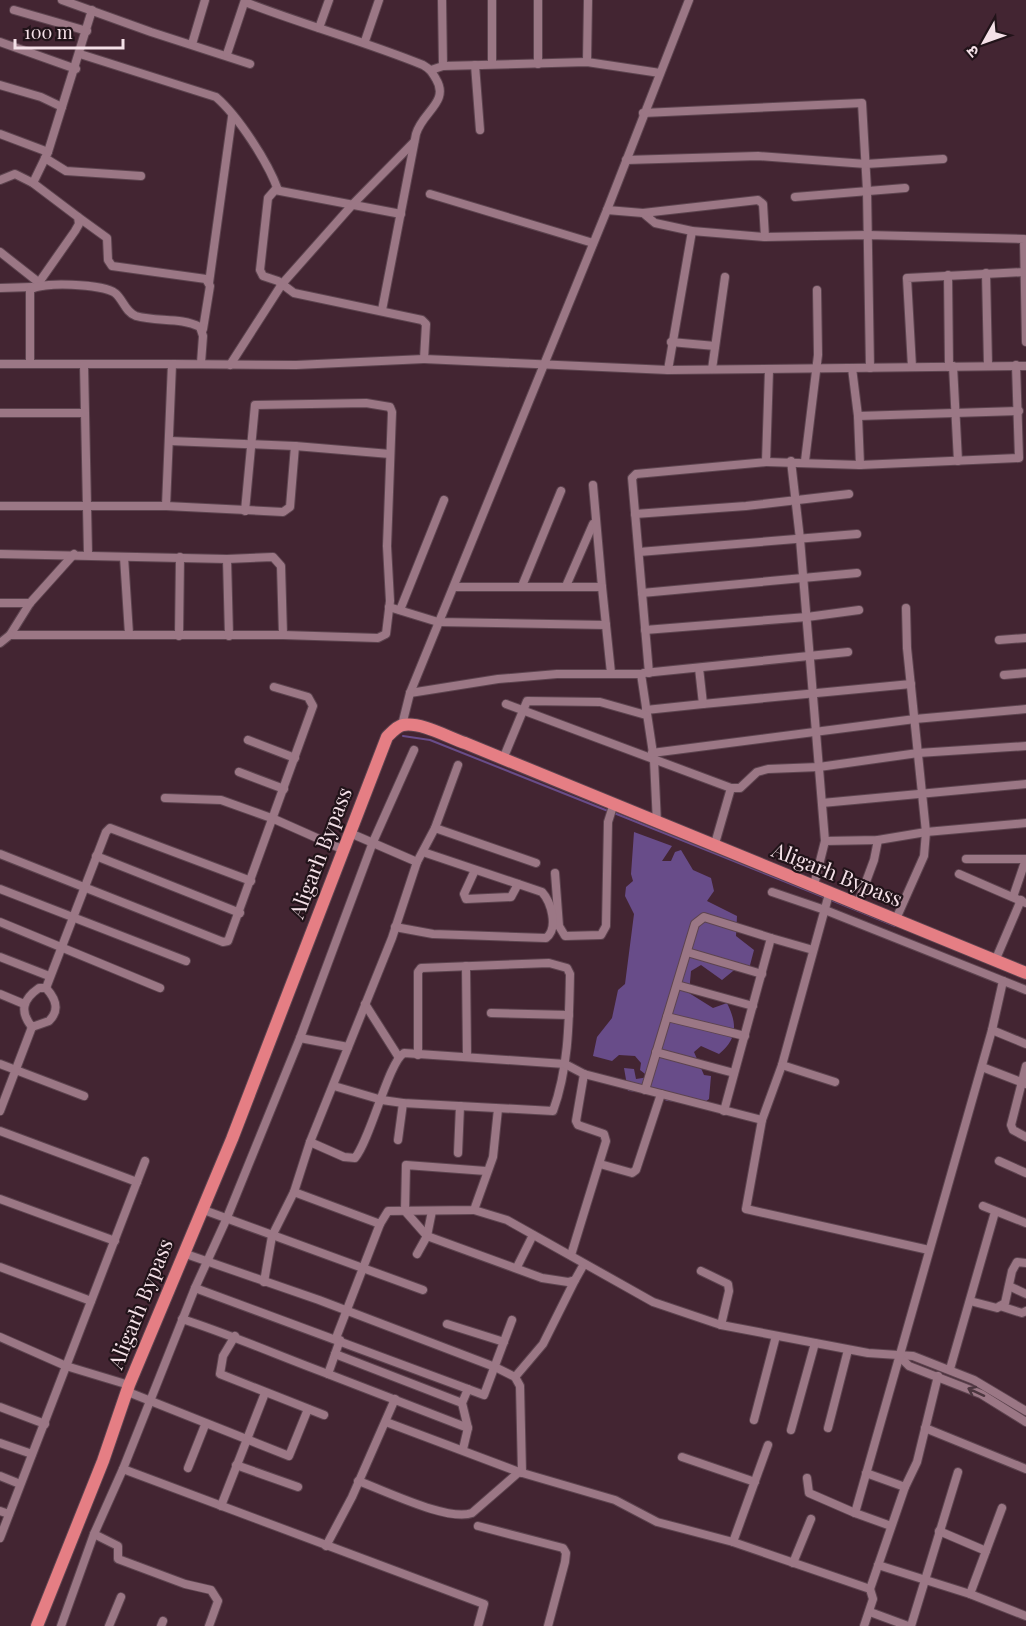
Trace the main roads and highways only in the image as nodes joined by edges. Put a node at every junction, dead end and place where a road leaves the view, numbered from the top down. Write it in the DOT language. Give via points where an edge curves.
graph roads {
  1 [pos="1026,973"];
  2 [pos="37,1626"];
  1 -- 2 [label="highway, Aligarh Bypass" via="896,919 857,906 827,902 814,885 611,809 427,729 402,725 387,737 361,837 344,850"];
}
